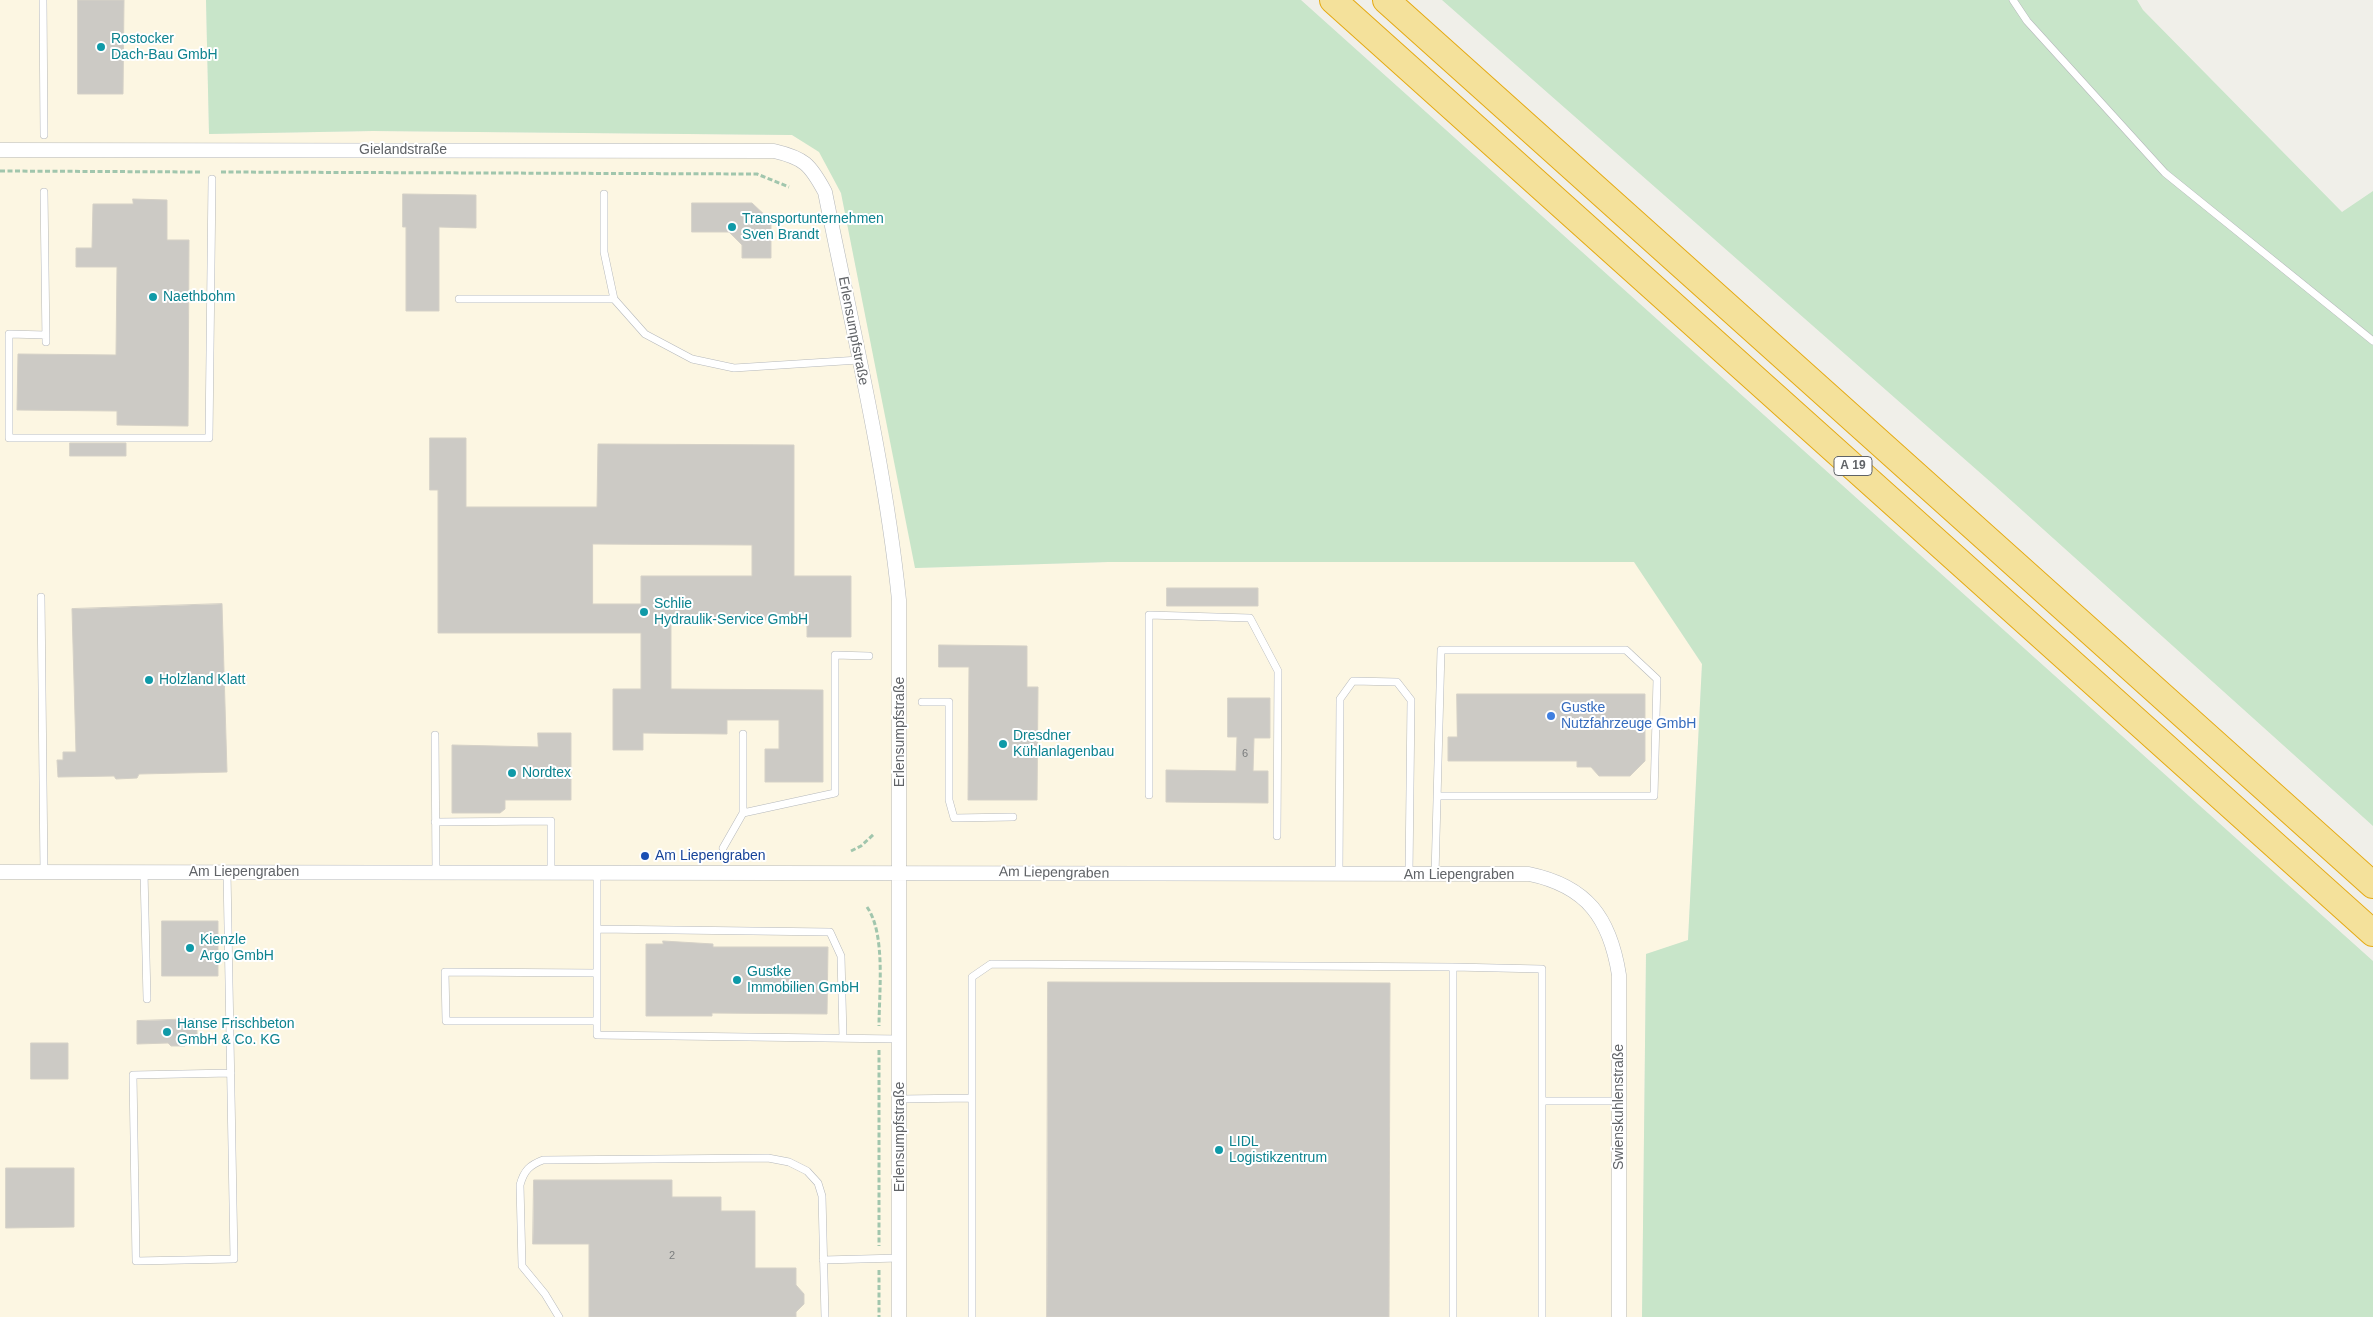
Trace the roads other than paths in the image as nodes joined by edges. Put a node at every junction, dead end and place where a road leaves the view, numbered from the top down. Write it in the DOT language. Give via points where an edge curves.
graph roads {
  1 [pos="43,0"];
  2 [pos="1333,0"];
  3 [pos="1386,0"];
  4 [pos="2013,0"];
  5 [pos="44,136"];
  6 [pos="0,150"];
  7 [pos="804,161"];
  8 [pos="212,179"];
  9 [pos="44,192"];
  10 [pos="604,194"];
  11 [pos="614,298"];
  12 [pos="459,299"];
  13 [pos="2373,341"];
  14 [pos="858,360"];
  15 [pos="41,597"];
  16 [pos="869,656"];
  17 [pos="922,702"];
  18 [pos="743,734"];
  19 [pos="435,735"];
  20 [pos="1149,795"];
  21 [pos="1437,796"];
  22 [pos="743,813"];
  23 [pos="1013,817"];
  24 [pos="435,822"];
  25 [pos="1277,836"];
  26 [pos="723,848"];
  27 [pos="0,872"];
  28 [pos="44,872"];
  29 [pos="144,872"];
  30 [pos="227,872"];
  31 [pos="436,872"];
  32 [pos="551,872"];
  33 [pos="597,872"];
  34 [pos="899,872"];
  35 [pos="1339,875"];
  36 [pos="1409,875"];
  37 [pos="1435,875"];
  38 [pos="2373,885"];
  39 [pos="1589,904"];
  40 [pos="597,929"];
  41 [pos="2373,933"];
  42 [pos="1452,967"];
  43 [pos="597,973"];
  44 [pos="147,999"];
  45 [pos="597,1021"];
  46 [pos="843,1038"];
  47 [pos="900,1039"];
  48 [pos="231,1074"];
  49 [pos="972,1098"];
  50 [pos="900,1099"];
  51 [pos="1543,1101"];
  52 [pos="1620,1101"];
  53 [pos="899,1258"];
  54 [pos="823,1260"];
  55 [pos="557,1316"];
  56 [pos="824,1317"];
  57 [pos="899,1317"];
  58 [pos="972,1317"];
  59 [pos="1453,1317"];
  60 [pos="1542,1317"];
  61 [pos="1619,1317"];
  1 -- 5 [label="lane"];
  2 -- 41 [label="highway, A 19"];
  3 -- 38 [label="highway, A 19"];
  4 -- 13 [label="lane" via="2027,21 2165,173"];
  6 -- 7 [label="street, Gielandstraße" via="774,151"];
  7 -- 14 [label="street, Erlensumpfstraße" via="814,170 825,192"];
  8 -- 9 [label="lane" via="208,438 9,438 9,334 46,339"];
  10 -- 11 [label="lane" via="604,252"];
  11 -- 12 [label="lane"];
  11 -- 14 [label="lane" via="645,334 692,359 734,368"];
  14 -- 34 [label="street, Erlensumpfstraße" via="895,560 899,600"];
  15 -- 28 [label="lane"];
  16 -- 22 [label="lane" via="835,655 835,793"];
  17 -- 23 [label="lane" via="949,702 949,800 954,818"];
  18 -- 22 [label="lane"];
  19 -- 24 [label="lane"];
  20 -- 25 [label="lane" via="1149,615 1250,618 1278,671"];
  21 -- 21 [label="lane" via="1441,650 1626,650 1657,679 1654,796"];
  21 -- 37 [label="lane"];
  22 -- 26 [label="lane"];
  24 -- 31 [label="lane"];
  24 -- 32 [label="lane" via="551,821"];
  27 -- 28 [label="street, Am Liepengraben"];
  28 -- 29 [label="street, Am Liepengraben"];
  29 -- 30 [label="street, Am Liepengraben"];
  29 -- 44 [label="lane"];
  30 -- 31 [label="street, Am Liepengraben"];
  30 -- 48 [label="lane"];
  31 -- 32 [label="street, Am Liepengraben"];
  32 -- 33 [label="street, Am Liepengraben"];
  33 -- 34 [label="street, Am Liepengraben"];
  33 -- 40 [label="lane"];
  34 -- 35 [label="street, Am Liepengraben"];
  34 -- 47 [label="street, Erlensumpfstraße"];
  35 -- 36 [label="street, Am Liepengraben"];
  35 -- 36 [label="lane" via="1340,699 1353,681 1397,682 1411,700"];
  36 -- 37 [label="street, Am Liepengraben"];
  37 -- 39 [label="street, Am Liepengraben" via="1528,874 1554,880"];
  39 -- 52 [label="street, Swienskuhlenstraße" via="1606,929 1615,952"];
  40 -- 43 [label="lane"];
  40 -- 46 [label="lane" via="830,932 841,956"];
  42 -- 49 [label="lane" via="991,964 972,977"];
  42 -- 51 [label="lane" via="1542,969"];
  42 -- 59 [label="lane"];
  43 -- 45 [label="lane"];
  43 -- 45 [label="lane" via="445,972 446,1021"];
  45 -- 46 [label="lane" via="597,1035"];
  46 -- 47 [label="lane"];
  47 -- 50 [label="street, Erlensumpfstraße"];
  48 -- 48 [label="lane" via="234,1259 136,1261 132,1075"];
  49 -- 50 [label="lane"];
  49 -- 58 [label="lane"];
  50 -- 53 [label="street, Erlensumpfstraße"];
  51 -- 52 [label="lane"];
  51 -- 60 [label="lane"];
  52 -- 61 [label="street, Swienskuhlenstraße"];
  53 -- 54 [label="lane"];
  53 -- 57 [label="street, Erlensumpfstraße"];
  54 -- 55 [label="lane" via="822,1196 818,1183 807,1170 789,1162 741,1157 543,1160 530,1165 520,1185 520,1258 526,1274 545,1294"];
  54 -- 56 [label="lane"];
}
